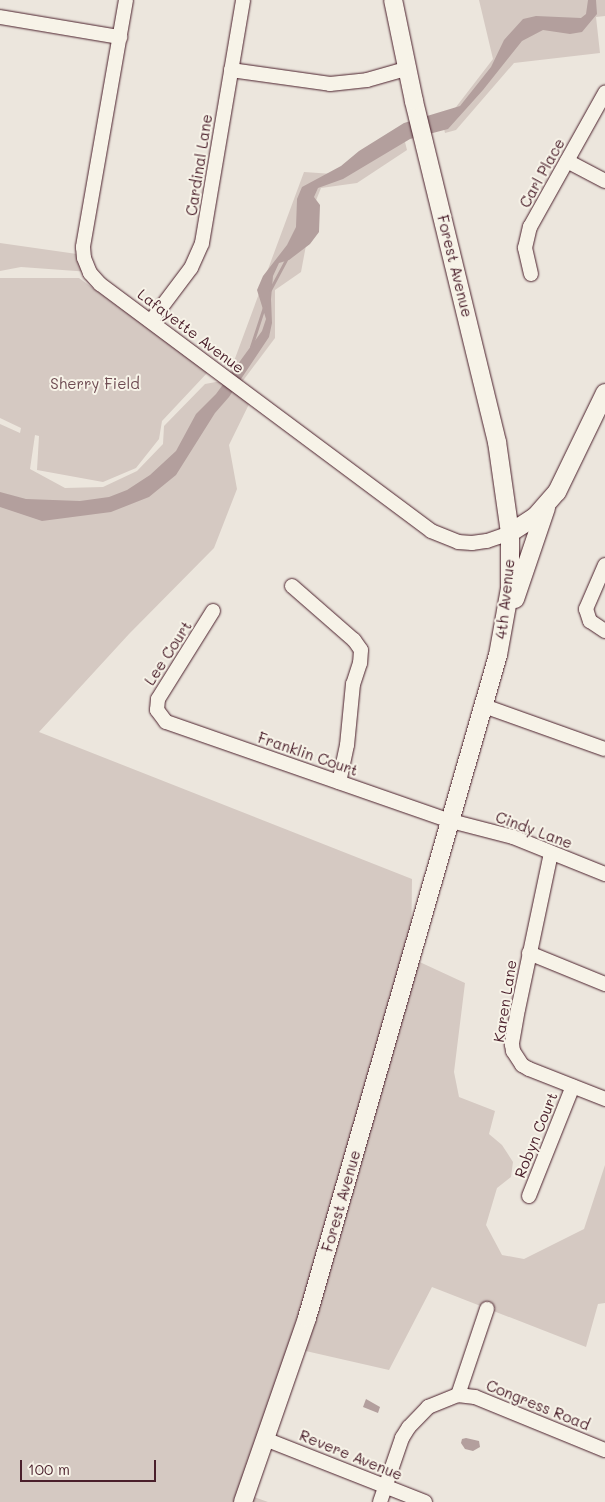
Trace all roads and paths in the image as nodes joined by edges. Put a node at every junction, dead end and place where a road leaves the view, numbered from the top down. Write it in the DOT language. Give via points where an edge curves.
graph roads {
  1 [pos="126,0"];
  2 [pos="243,0"];
  3 [pos="393,0"];
  4 [pos="0,17"];
  5 [pos="120,37"];
  6 [pos="406,69"];
  7 [pos="231,70"];
  8 [pos="605,93"];
  9 [pos="567,161"];
  10 [pos="605,181"];
  11 [pos="531,274"];
  12 [pos="151,321"];
  13 [pos="605,394"];
  14 [pos="547,505"];
  15 [pos="510,533"];
  16 [pos="605,566"];
  17 [pos="292,586"];
  18 [pos="213,611"];
  19 [pos="605,631"];
  20 [pos="503,636"];
  21 [pos="484,706"];
  22 [pos="158,714"];
  23 [pos="605,750"];
  24 [pos="339,782"];
  25 [pos="451,821"];
  26 [pos="551,852"];
  27 [pos="605,874"];
  28 [pos="529,953"];
  29 [pos="605,984"];
  30 [pos="573,1086"];
  31 [pos="605,1099"];
  32 [pos="529,1196"];
  33 [pos="487,1309"];
  34 [pos="458,1395"];
  35 [pos="266,1439"];
  36 [pos="605,1450"];
  37 [pos="385,1486"];
  38 [pos="242,1502"];
  39 [pos="380,1502"];
  40 [pos="425,1502"];
  1 -- 5 [label="street, Lafayette Avenue"];
  2 -- 7 [label="street, Cardinal Lane"];
  3 -- 6 [label="main road, Forest Avenue"];
  4 -- 5 [label="street"];
  5 -- 12 [label="street, Lafayette Avenue" via="83,247 84,258 96,280"];
  6 -- 7 [label="street" via="367,80 330,84"];
  6 -- 15 [label="main road, Forest Avenue" via="497,442"];
  7 -- 12 [label="street, Cardinal Lane" via="202,243 191,268"];
  8 -- 9 [label="street, Carl Place"];
  9 -- 10 [label="street"];
  9 -- 11 [label="street, Carl Place" via="527,237 526,260"];
  12 -- 15 [label="street, Lafayette Avenue" via="431,532 458,542 472,543 487,542"];
  13 -- 14 [label="main road" via="566,478"];
  14 -- 15 [label="main road"];
  14 -- 20 [label="main road"];
  15 -- 20 [label="main road, 4th Avenue" via="510,588"];
  16 -- 19 [label="street" via="586,609 590,621"];
  17 -- 24 [label="street" via="354,640 361,650"];
  18 -- 22 [label="street, Lee Court" via="158,699"];
  20 -- 21 [label="main road, 4th Avenue"];
  21 -- 23 [label="street"];
  21 -- 25 [label="main road, 4th Avenue"];
  22 -- 24 [label="street, Franklin Court" via="166,722"];
  24 -- 25 [label="street, Franklin Court"];
  25 -- 26 [label="street, Cindy Lane" via="513,837"];
  25 -- 35 [label="main road, Forest Avenue" via="307,1318"];
  26 -- 27 [label="street, Cindy Lane"];
  26 -- 28 [label="street, Karen Lane"];
  28 -- 29 [label="street"];
  28 -- 30 [label="street, Karen Lane" via="513,1052 522,1065"];
  30 -- 31 [label="street, Karen Lane"];
  30 -- 32 [label="street, Robyn Court"];
  33 -- 34 [label="street"];
  34 -- 36 [label="street, Congress Road" via="475,1397"];
  34 -- 37 [label="street" via="428,1407 409,1427"];
  35 -- 37 [label="street, Revere Avenue"];
  35 -- 38 [label="main road, Forest Avenue"];
  37 -- 39 [label="street"];
  37 -- 40 [label="street, Revere Avenue"];
}
